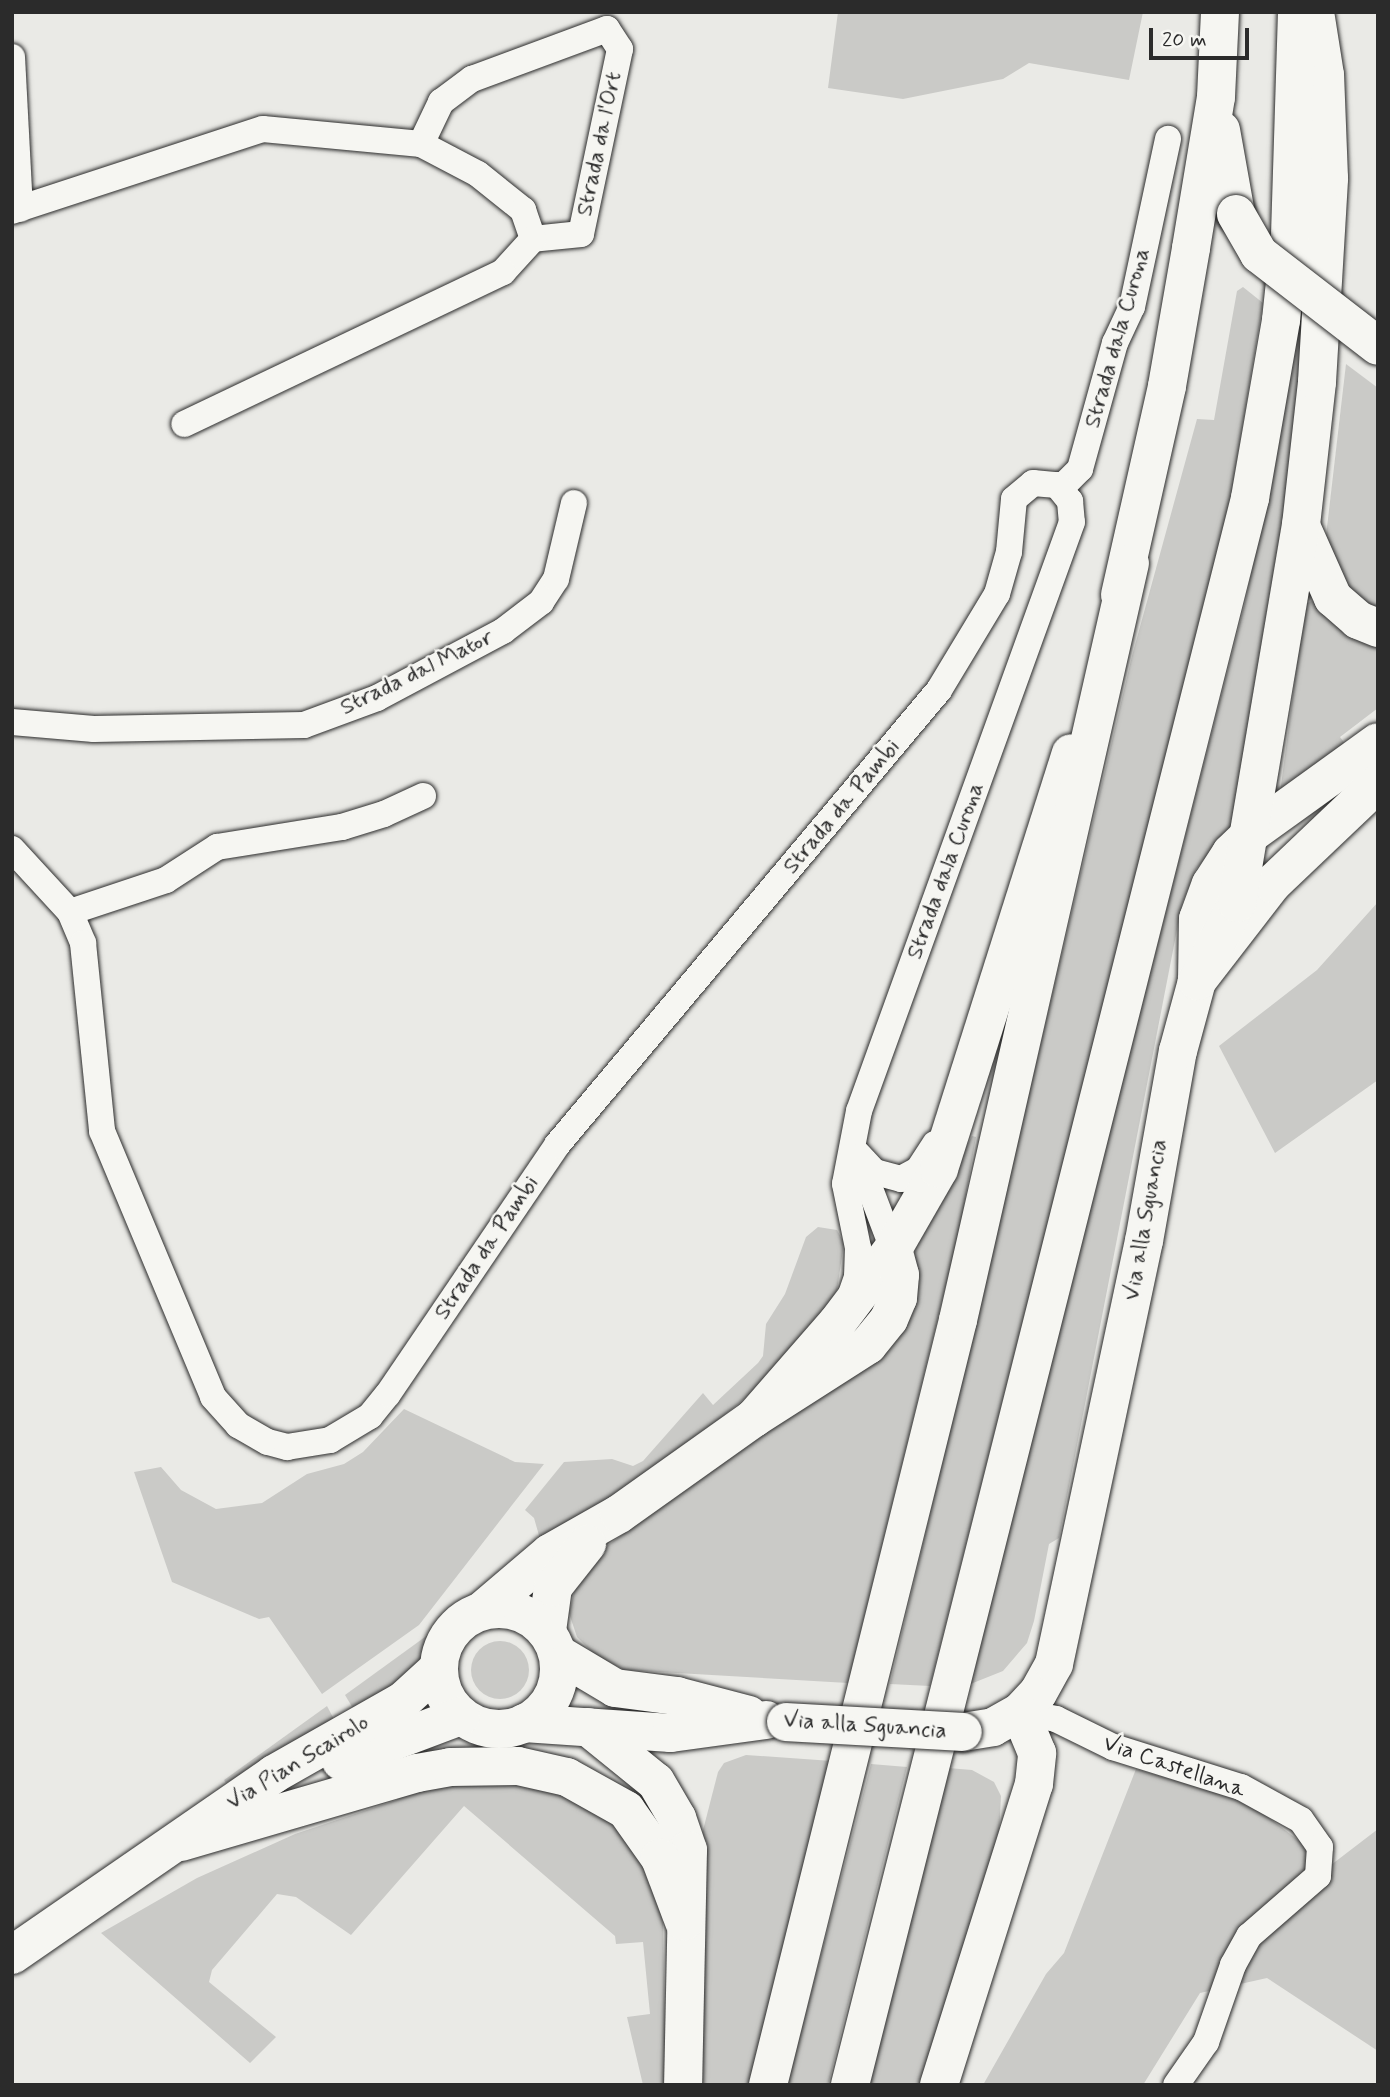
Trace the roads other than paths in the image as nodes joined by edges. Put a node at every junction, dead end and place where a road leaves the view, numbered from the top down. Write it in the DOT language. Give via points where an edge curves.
graph roads {
  1 [pos="1220,12"];
  2 [pos="1297,12"];
  3 [pos="1315,12"];
  4 [pos="12,57"];
  5 [pos="1216,97"];
  6 [pos="1168,139"];
  7 [pos="421,144"];
  8 [pos="16,210"];
  9 [pos="533,239"];
  10 [pos="1378,346"];
  11 [pos="184,424"];
  12 [pos="1061,488"];
  13 [pos="574,503"];
  14 [pos="1300,525"];
  15 [pos="1130,562"];
  16 [pos="1378,628"];
  17 [pos="12,722"];
  18 [pos="1378,743"];
  19 [pos="1378,783"];
  20 [pos="423,796"];
  21 [pos="1252,833"];
  22 [pos="12,849"];
  23 [pos="70,912"];
  24 [pos="1197,981"];
  25 [pos="960,1107"];
  26 [pos="855,1142"];
  27 [pos="893,1249"];
  28 [pos="837,1323"];
  29 [pos="754,1418"];
  30 [pos="619,1514"];
  31 [pos="483,1610"];
  32 [pos="552,1642"];
  33 [pos="439,1668"];
  34 [pos="1020,1712"];
  35 [pos="461,1716"];
  36 [pos="776,1721"];
  37 [pos="524,1723"];
  38 [pos="588,1727"];
  39 [pos="168,1848"];
  40 [pos="684,1922"];
  41 [pos="12,1955"];
  42 [pos="683,2085"];
  43 [pos="768,2085"];
  44 [pos="850,2085"];
  45 [pos="939,2085"];
  46 [pos="1177,2085"];
  1 -- 5 [label="main road"];
  2 -- 44 [label="main road" via="1290,235 1267,413 1247,511"];
  3 -- 14 [label="main road" via="1325,75 1328,190 1317,382"];
  4 -- 8 [label="street"];
  5 -- 10 [label="main road, bridge" via="1236,215 1259,254"];
  5 -- 15 [label="main road" via="1167,386"];
  6 -- 12 [label="street, Strada dala Curona" via="1132,307 1115,343 1080,468"];
  7 -- 8 [label="street" via="263,129"];
  7 -- 9 [label="street" via="478,174 523,210"];
  7 -- 9 [label="street, Strada da l'Ort" via="440,102 472,79 607,29 620,49 581,234"];
  9 -- 11 [label="street" via="503,272"];
  12 -- 23 [label="street, Strada da Pambi" via="1039,481 1016,495 1006,565 996,594 939,690 556,1144 388,1394 370,1416 330,1440 288,1447 268,1442 237,1425 213,1397 102,1131 88,976 83,943"];
  12 -- 26 [label="street, Strada dala Curona" via="1070,501 1072,522"];
  13 -- 17 [label="street, Strada dal Mator" via="556,579 541,602 503,631 377,698 304,725 93,729"];
  14 -- 16 [label="main road" via="1333,598 1358,620"];
  14 -- 21 [label="main road"];
  15 -- 25 [label="main road"];
  15 -- 43 [label="main road" via="958,1320"];
  18 -- 21 [label="main road"];
  19 -- 24 [label="main road, Via alla Sguancia" via="1272,884"];
  20 -- 23 [label="street" via="342,827 217,847 166,880"];
  21 -- 24 [label="main road" via="1237,903"];
  22 -- 23 [label="street, Strada da Pambi"];
  24 -- 34 [label="main road, Via alla Sguancia" via="1178,1051 1144,1241 1060,1643 1047,1680"];
  25 -- 26 [label="street" via="911,1176 884,1177"];
  25 -- 27 [label="main road" via="939,1169"];
  26 -- 27 [label="street"];
  26 -- 28 [label="street, Strada dala Curona" via="845,1184 859,1262 853,1291"];
  27 -- 28 [label="main road"];
  27 -- 29 [label="main road" via="900,1287 881,1332 848,1360"];
  28 -- 29 [label="main road"];
  29 -- 30 [label="main road"];
  30 -- 31 [label="main road" via="551,1553"];
  30 -- 32 [label="main road" via="563,1569 553,1587"];
  31 -- 32 [label="main road" via="511,1609"];
  31 -- 33 [label="main road" via="452,1632"];
  32 -- 36 [label="main road, Via alla Sguancia" via="615,1688 677,1696"];
  32 -- 37 [label="main road" via="560,1670 554,1694 539,1715"];
  33 -- 35 [label="main road" via="445,1694"];
  33 -- 39 [label="main road, Via Pian Scairolo" via="404,1700 274,1774"];
  34 -- 36 [label="main road, Via alla Sguancia, bridge" via="993,1727 963,1732"];
  34 -- 45 [label="main road" via="1037,1753 1034,1784"];
  34 -- 46 [label="street, Via Castellana" via="1056,1719 1113,1747 1241,1787 1301,1821 1320,1847 1318,1876 1249,1936 1233,1965 1206,2042"];
  35 -- 37 [label="main road" via="492,1729"];
  35 -- 39 [label="main road, Via Pian Scairolo" via="328,1766"];
  36 -- 38 [label="main road, Via alla Sguancia" via="671,1733"];
  37 -- 38 [label="main road, Via alla Sguancia"];
  38 -- 40 [label="main road" via="643,1768 668,1799 688,1850"];
  39 -- 40 [label="main road" via="417,1773 450,1767 518,1766 567,1777 626,1810 660,1858"];
  39 -- 41 [label="main road, Via Pian Scairolo"];
  40 -- 42 [label="main road"];
}
